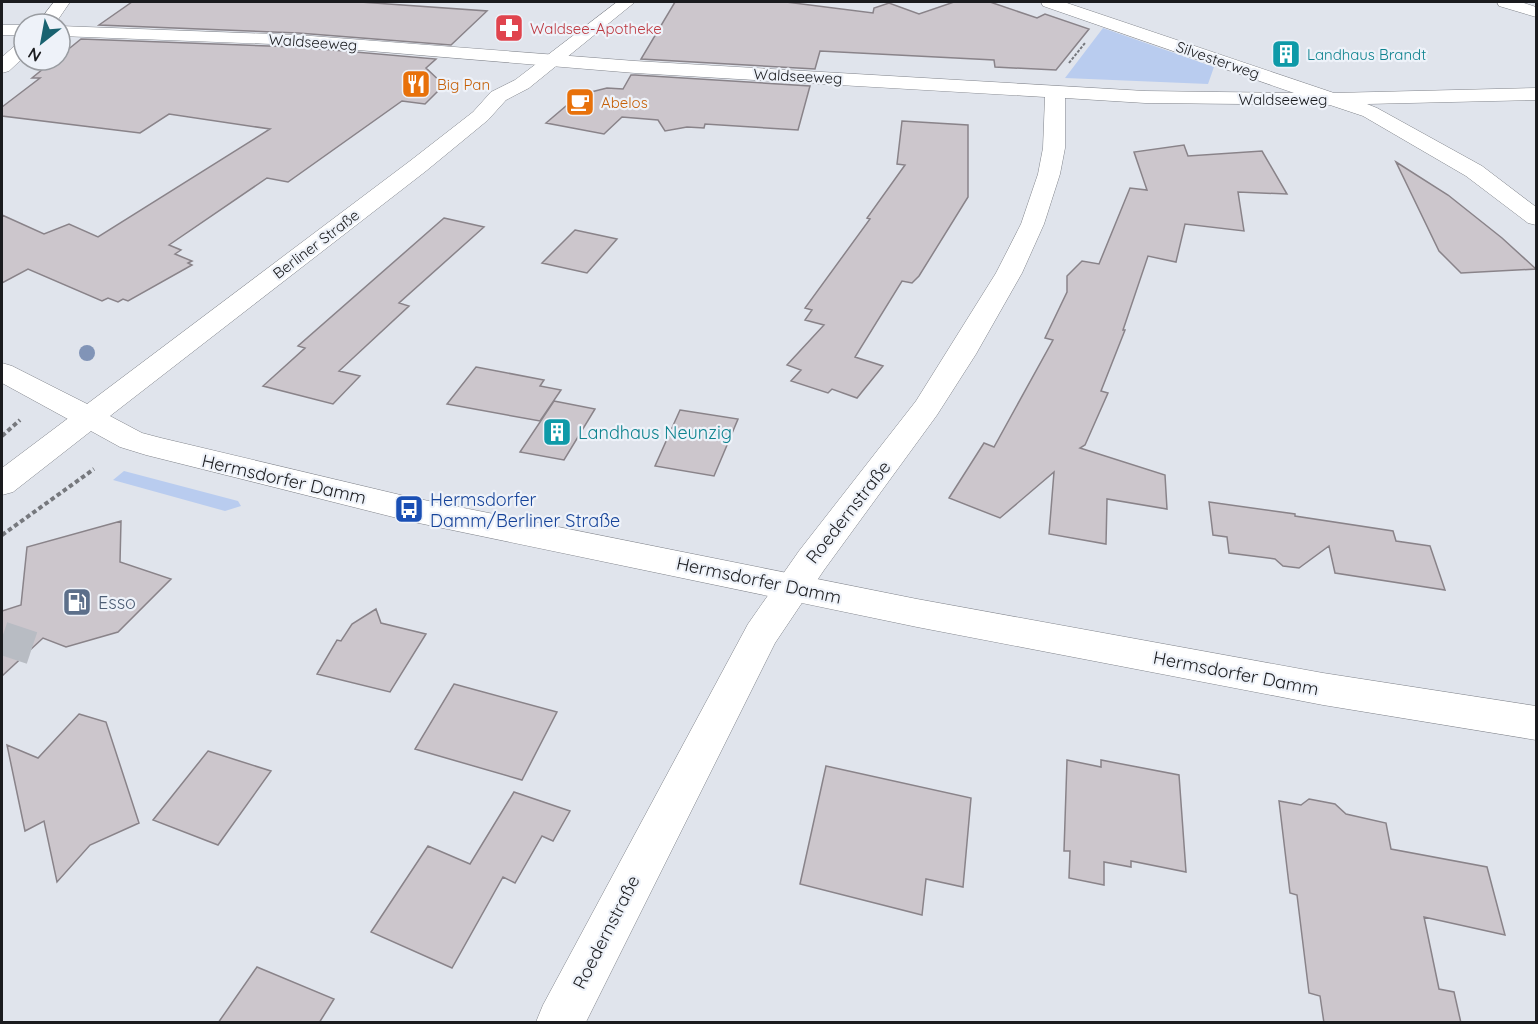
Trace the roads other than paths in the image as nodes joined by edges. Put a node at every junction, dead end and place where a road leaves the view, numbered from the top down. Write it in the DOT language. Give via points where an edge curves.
graph roads {
  1 [pos="627,2"];
  2 [pos="1049,2"];
  3 [pos="1505,2"];
  4 [pos="1536,12"];
  5 [pos="72,31"];
  6 [pos="552,60"];
  7 [pos="1059,82"];
  8 [pos="1536,94"];
  9 [pos="1333,99"];
  10 [pos="1536,218"];
  11 [pos="2,372"];
  12 [pos="88,417"];
  13 [pos="2,484"];
  14 [pos="790,586"];
  15 [pos="1536,723"];
  16 [pos="560,1023"];
  1 -- 6 [label="street, Berliner Straße"];
  2 -- 9 [label="street, Silvesterweg"];
  3 -- 4 [label="street"];
  5 -- 6 [label="street, Waldseeweg" via="234,36"];
  6 -- 7 [label="street, Waldseeweg"];
  6 -- 12 [label="street, Berliner Straße" via="522,84 508,89 481,116"];
  7 -- 9 [label="street, Waldseeweg" via="1157,97"];
  7 -- 14 [label="street, Roedernstraße" via="1052,168 1046,193 1013,265 949,376 897,450"];
  8 -- 9 [label="street, Waldseeweg"];
  9 -- 10 [label="street, Silvesterweg" via="1370,112 1420,139 1474,171"];
  11 -- 12 [label="street, Hermsdorfer Damm"];
  12 -- 13 [label="street, Berliner Straße"];
  12 -- 14 [label="street, Hermsdorfer Damm" via="131,440 194,458 409,509"];
  14 -- 15 [label="street, Hermsdorfer Damm" via="1323,689"];
  14 -- 16 [label="street, Roedernstraße" via="757,640"];
}
